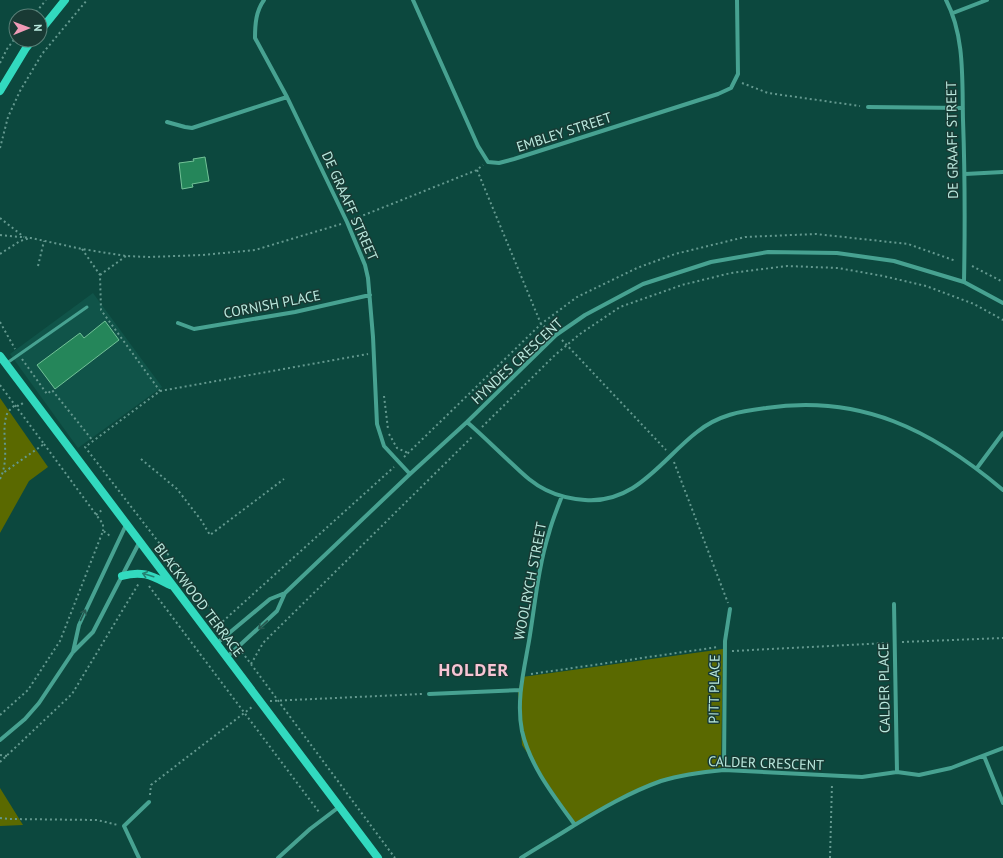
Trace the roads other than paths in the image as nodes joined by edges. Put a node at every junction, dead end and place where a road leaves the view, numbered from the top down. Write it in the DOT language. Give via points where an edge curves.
graph roads {
  1 [pos="65,0"];
  2 [pos="264,0"];
  3 [pos="413,0"];
  4 [pos="737,0"];
  5 [pos="946,0"];
  6 [pos="987,0"];
  7 [pos="953,13"];
  8 [pos="48,21"];
  9 [pos="26,48"];
  10 [pos="0,91"];
  11 [pos="287,97"];
  12 [pos="868,107"];
  13 [pos="963,108"];
  14 [pos="167,122"];
  15 [pos="1003,172"];
  16 [pos="965,174"];
  17 [pos="964,282"];
  18 [pos="370,294"];
  19 [pos="1003,303"];
  20 [pos="87,307"];
  21 [pos="178,322"];
  22 [pos="0,356"];
  23 [pos="6,364"];
  24 [pos="467,422"];
  25 [pos="1003,433"];
  26 [pos="977,468"];
  27 [pos="410,474"];
  28 [pos="1003,490"];
  29 [pos="562,496"];
  30 [pos="126,525"];
  31 [pos="139,543"];
  32 [pos="122,576"];
  33 [pos="172,586"];
  34 [pos="285,593"];
  35 [pos="894,604"];
  36 [pos="730,609"];
  37 [pos="216,644"];
  38 [pos="73,652"];
  39 [pos="226,658"];
  40 [pos="521,690"];
  41 [pos="429,694"];
  42 [pos="0,740"];
  43 [pos="1003,748"];
  44 [pos="984,756"];
  45 [pos="724,770"];
  46 [pos="896,772"];
  47 [pos="149,802"];
  48 [pos="1003,803"];
  49 [pos="340,807"];
  50 [pos="575,825"];
  51 [pos="524,857"];
  52 [pos="139,858"];
  53 [pos="278,858"];
  54 [pos="378,858"];
  1 -- 8 [label="street"];
  2 -- 11 [label="street, DE GRAAFF STREET" via="257,16 255,38"];
  3 -- 4 [label="street, EMBLEY STREET" via="478,146 488,162 499,163 731,88 738,74"];
  5 -- 7 [label="street, DE GRAAFF STREET"];
  6 -- 7 [label="street"];
  7 -- 13 [label="street, DE GRAAFF STREET" via="961,54"];
  9 -- 10 [label="street"];
  11 -- 14 [label="street" via="192,128"];
  11 -- 18 [label="street, DE GRAAFF STREET" via="347,222 365,265"];
  12 -- 13 [label="street"];
  13 -- 16 [label="street, DE GRAAFF STREET"];
  15 -- 16 [label="street"];
  16 -- 17 [label="street, DE GRAAFF STREET"];
  17 -- 19 [label="street, HYNDES CRESCENT"];
  17 -- 24 [label="street, HYNDES CRESCENT" via="894,261 837,253 768,252 711,262 643,284 585,315 556,335"];
  18 -- 21 [label="street, CORNISH PLACE" via="296,312 194,329"];
  18 -- 27 [label="street, DE GRAAFF STREET" via="377,424 384,446"];
  20 -- 23 [label="lane"];
  22 -- 23 [label="street, BLACKWOOD TERRACE"];
  23 -- 30 [label="street, BLACKWOOD TERRACE"];
  24 -- 27 [label="street, HYNDES CRESCENT"];
  24 -- 29 [label="street" via="533,482"];
  25 -- 26 [label="street"];
  26 -- 28 [label="street"];
  26 -- 29 [label="street" via="934,440 896,421 816,404 777,406 721,417 698,432 640,484 626,492 598,500"];
  27 -- 34 [label="street, HYNDES CRESCENT"];
  29 -- 40 [label="street, WOOLRYCH STREET" via="548,534"];
  30 -- 31 [label="street, BLACKWOOD TERRACE"];
  38 -- 30 [label="street, one-way" via="78,625"];
  31 -- 32 [label="street"];
  31 -- 33 [label="street, BLACKWOOD TERRACE"];
  33 -- 32 [label="street, one-way" via="139,572"];
  32 -- 38 [label="street" via="94,632"];
  33 -- 37 [label="street, BLACKWOOD TERRACE"];
  34 -- 37 [label="street, HYNDES CRESCENT" via="270,599"];
  34 -- 39 [label="street, HYNDES CRESCENT, one-way" via="277,611"];
  35 -- 46 [label="street, CALDER PLACE"];
  36 -- 45 [label="street, PITT PLACE" via="725,646"];
  37 -- 39 [label="street, BLACKWOOD TERRACE"];
  38 -- 42 [label="street" via="39,703"];
  39 -- 49 [label="street, BLACKWOOD TERRACE"];
  40 -- 41 [label="street"];
  40 -- 50 [label="street, WOOLRYCH STREET" via="522,730 530,754 537,770"];
  43 -- 44 [label="street, CALDER CRESCENT"];
  44 -- 46 [label="street, CALDER CRESCENT" via="919,775"];
  44 -- 48 [label="street"];
  45 -- 46 [label="street, CALDER CRESCENT" via="862,777"];
  45 -- 50 [label="street, CALDER CRESCENT" via="701,772 660,782 621,799"];
  47 -- 52 [label="street" via="124,826"];
  49 -- 53 [label="street" via="310,829"];
  49 -- 54 [label="street, BLACKWOOD TERRACE"];
  50 -- 51 [label="street, CALDER CRESCENT"];
}
